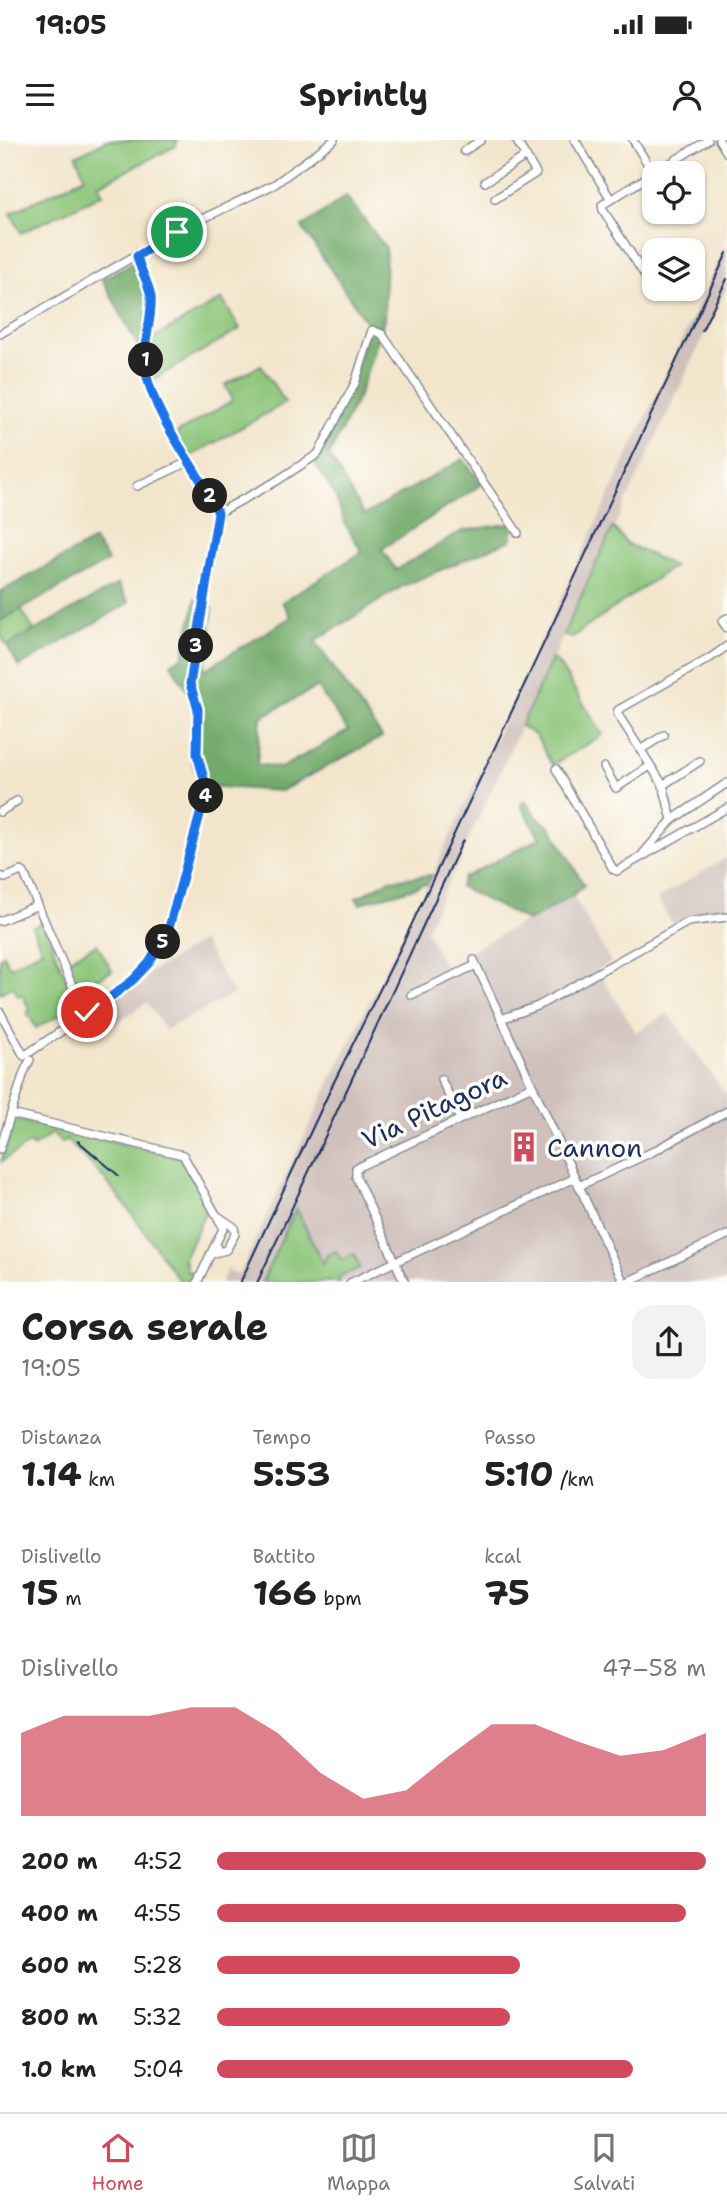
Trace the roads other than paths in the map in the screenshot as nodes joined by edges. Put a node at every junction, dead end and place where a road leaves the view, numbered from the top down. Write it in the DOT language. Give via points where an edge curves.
graph roads {
  1 [pos="334,140"];
  2 [pos="481,140"];
  3 [pos="516,140"];
  4 [pos="575,140"];
  5 [pos="633,140"];
  6 [pos="708,140"];
  7 [pos="719,140"];
  8 [pos="464,151"];
  9 [pos="727,153"];
  10 [pos="526,156"];
  11 [pos="646,161"];
  12 [pos="673,161"];
  13 [pos="642,179"];
  14 [pos="485,183"];
  15 [pos="610,198"];
  16 [pos="495,199"];
  17 [pos="137,256"];
  18 [pos="642,271"];
  19 [pos="0,334"];
  20 [pos="188,462"];
  21 [pos="137,486"];
  22 [pos="218,513"];
  23 [pos="518,533"];
  24 [pos="727,646"];
  25 [pos="664,735"];
  26 [pos="640,750"];
  27 [pos="700,761"];
  28 [pos="650,766"];
  29 [pos="604,767"];
  30 [pos="556,769"];
  31 [pos="727,783"];
  32 [pos="663,785"];
  33 [pos="17,801"];
  34 [pos="727,808"];
  35 [pos="0,812"];
  36 [pos="672,820"];
  37 [pos="635,862"];
  38 [pos="0,876"];
  39 [pos="38,905"];
  40 [pos="727,917"];
  41 [pos="0,921"];
  42 [pos="411,995"];
  43 [pos="83,1011"];
  44 [pos="0,1012"];
  45 [pos="501,1019"];
  46 [pos="26,1055"];
  47 [pos="441,1079"];
  48 [pos="532,1086"];
  49 [pos="727,1111"];
  50 [pos="11,1114"];
  51 [pos="460,1119"];
  52 [pos="0,1149"];
  53 [pos="577,1182"];
  54 [pos="227,1226"];
  55 [pos="727,1235"];
  56 [pos="218,1248"];
  57 [pos="396,1261"];
  58 [pos="197,1282"];
  59 [pos="351,1282"];
  60 [pos="405,1282"];
  61 [pos="625,1282"];
  62 [pos="627,1282"];
  1 -- 17 [label="street" via="275,184 181,229"];
  2 -- 8 [label="street"];
  3 -- 10 [label="street"];
  4 -- 15 [label="street"];
  5 -- 11 [label="street"];
  6 -- 12 [label="street"];
  7 -- 9 [label="street"];
  10 -- 14 [label="street"];
  10 -- 16 [label="street" via="536,173"];
  13 -- 15 [label="street"];
  15 -- 18 [label="street" via="602,205 603,211"];
  17 -- 19 [label="street"];
  17 -- 20 [label="street" via="151,299 145,371"];
  20 -- 21 [label="street"];
  20 -- 22 [label="street"];
  22 -- 23 [label="street" via="318,454 355,383 372,330 382,334"];
  22 -- 43 [label="street" via="190,684 198,709 197,754 207,793 166,938 133,980 93,1010"];
  24 -- 26 [label="street" via="618,710"];
  25 -- 26 [label="street"];
  26 -- 28 [label="street"];
  27 -- 32 [label="street"];
  28 -- 29 [label="street" via="616,788"];
  28 -- 32 [label="street"];
  30 -- 37 [label="street" via="612,869"];
  31 -- 36 [label="street"];
  32 -- 36 [label="street"];
  33 -- 35 [label="street"];
  34 -- 37 [label="street"];
  36 -- 37 [label="street"];
  38 -- 39 [label="street" via="24,872"];
  39 -- 41 [label="street"];
  39 -- 43 [label="street"];
  40 -- 45 [label="street" via="688,922 538,1006"];
  42 -- 45 [label="street" via="475,963"];
  43 -- 46 [label="street" via="79,1019"];
  44 -- 46 [label="street"];
  45 -- 48 [label="street"];
  46 -- 50 [label="street"];
  47 -- 51 [label="street"];
  48 -- 51 [label="street, Via Pitagora"];
  48 -- 53 [label="street"];
  49 -- 53 [label="street" via="652,1152"];
  50 -- 52 [label="street"];
  50 -- 54 [label="street" via="183,1154"];
  51 -- 57 [label="street, Via Pitagora" via="355,1169"];
  53 -- 57 [label="street"];
  53 -- 61 [label="street"];
  54 -- 56 [label="street"];
  54 -- 56 [label="street" via="235,1234 228,1248"];
  55 -- 62 [label="street"];
  56 -- 58 [label="street" via="210,1254"];
  57 -- 59 [label="street"];
  57 -- 60 [label="street"];
}
